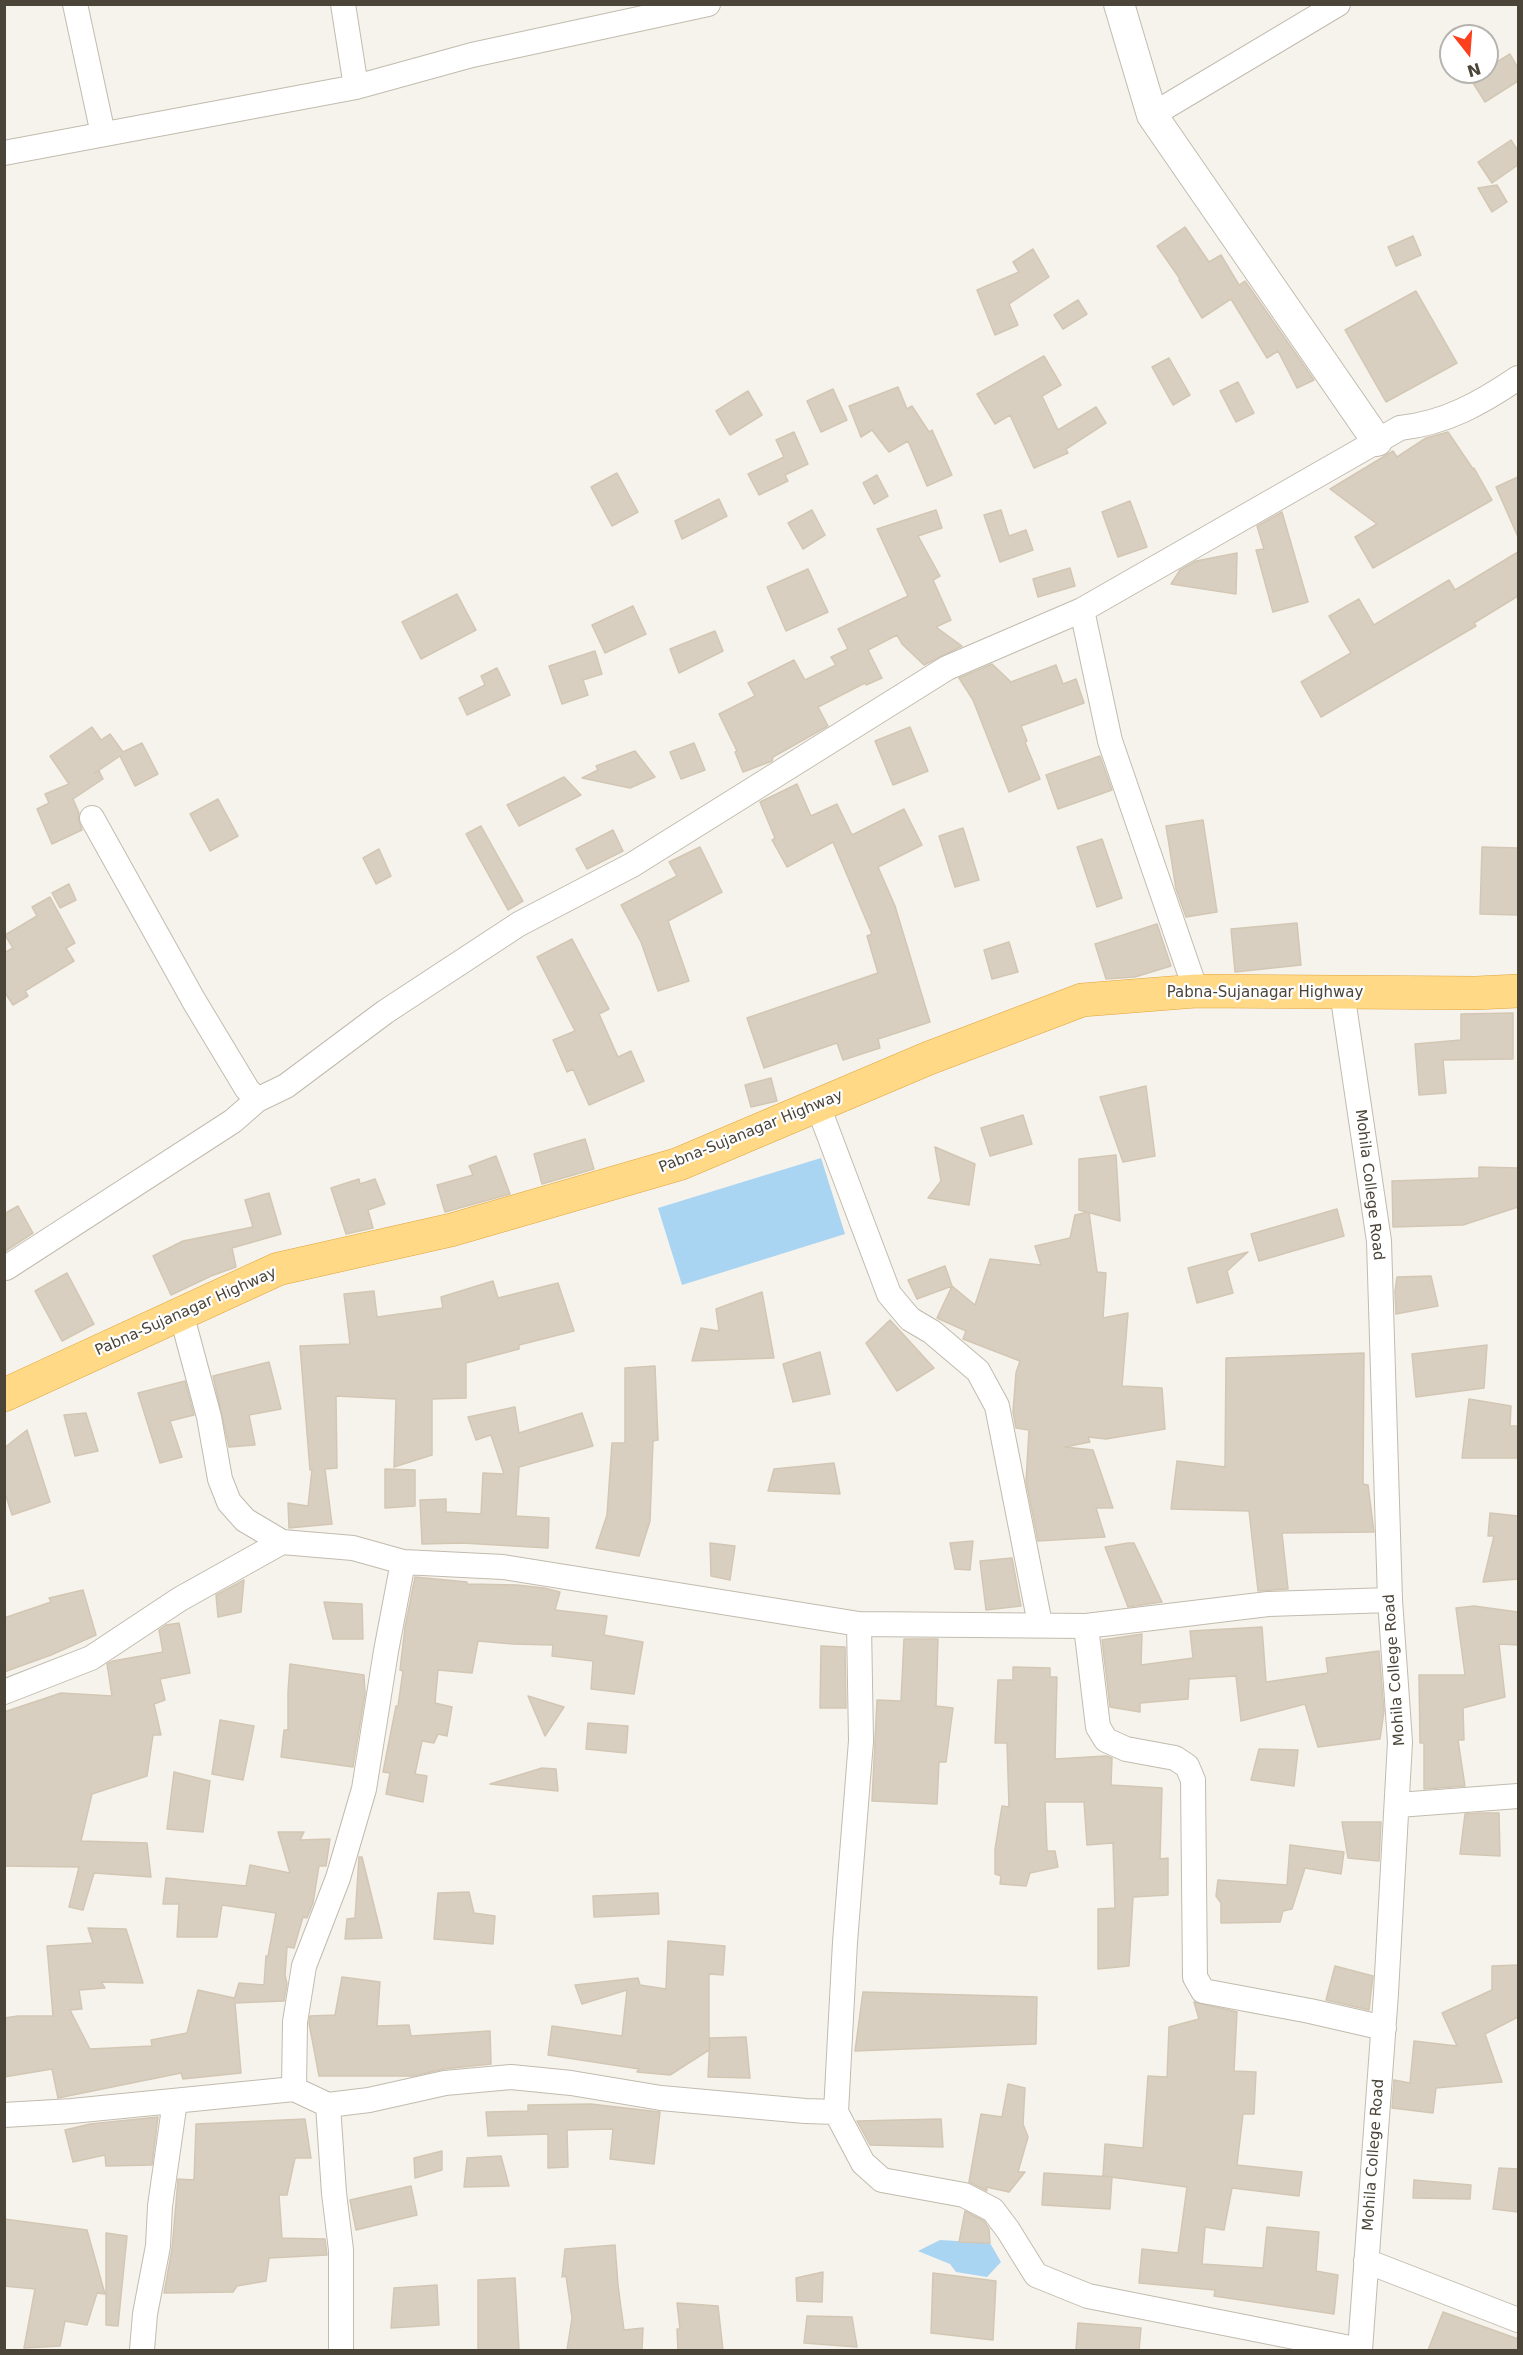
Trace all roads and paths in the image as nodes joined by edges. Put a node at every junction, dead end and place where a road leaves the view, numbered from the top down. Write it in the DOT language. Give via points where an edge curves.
graph roads {
  1 [pos="75,4"];
  2 [pos="343,4"];
  3 [pos="708,4"];
  4 [pos="1119,4"];
  5 [pos="1338,4"];
  6 [pos="356,87"];
  7 [pos="1152,114"];
  8 [pos="103,134"];
  9 [pos="4,153"];
  10 [pos="1518,378"];
  11 [pos="1377,441"];
  12 [pos="1082,610"];
  13 [pos="92,818"];
  14 [pos="1196,991"];
  15 [pos="1518,991"];
  16 [pos="1342,992"];
  17 [pos="257,1100"];
  18 [pos="818,1106"];
  19 [pos="6,1268"];
  20 [pos="181,1313"];
  21 [pos="4,1395"];
  22 [pos="282,1542"];
  23 [pos="403,1562"];
  24 [pos="1390,1600"];
  25 [pos="859,1624"];
  26 [pos="1040,1624"];
  27 [pos="1086,1626"];
  28 [pos="4,1692"];
  29 [pos="1518,1796"];
  30 [pos="1398,1805"];
  31 [pos="1384,2028"];
  32 [pos="294,2089"];
  33 [pos="175,2101"];
  34 [pos="328,2105"];
  35 [pos="836,2112"];
  36 [pos="4,2115"];
  37 [pos="1366,2261"];
  38 [pos="1518,2320"];
  39 [pos="142,2350"];
  40 [pos="341,2350"];
  41 [pos="1360,2350"];
  1 -- 8 [label="street"];
  2 -- 6 [label="street"];
  3 -- 6 [label="street" via="472,55"];
  4 -- 7 [label="street"];
  5 -- 7 [label="street"];
  6 -- 8 [label="street"];
  7 -- 11 [label="street"];
  8 -- 9 [label="street"];
  10 -- 11 [label="street" via="1480,403 1425,425 1401,428"];
  11 -- 12 [label="street"];
  12 -- 14 [label="street" via="1110,741"];
  12 -- 17 [label="street" via="947,668 632,865 519,924 385,1012 286,1086"];
  13 -- 17 [label="street" via="194,1001"];
  14 -- 16 [label="highway, Pabna-Sujanagar Highway"];
  14 -- 18 [label="highway, Pabna-Sujanagar Highway" via="1082,1000 929,1058"];
  15 -- 16 [label="highway, Pabna-Sujanagar Highway"];
  16 -- 24 [label="street, Mohila College Road" via="1379,1241"];
  17 -- 19 [label="street" via="233,1122"];
  18 -- 20 [label="highway, Pabna-Sujanagar Highway" via="679,1164 451,1230 278,1269"];
  18 -- 26 [label="street" via="888,1294 910,1319 932,1332 978,1371 996,1406"];
  20 -- 21 [label="highway, Pabna-Sujanagar Highway"];
  20 -- 22 [label="street" via="209,1418 220,1479 229,1502 244,1520"];
  22 -- 23 [label="street" via="353,1548"];
  22 -- 28 [label="street" via="180,1599 91,1658"];
  23 -- 25 [label="street" via="503,1568"];
  23 -- 32 [label="street" via="364,1789 338,1878 304,1966 295,2022"];
  24 -- 27 [label="street" via="1268,1604"];
  24 -- 30 [label="street, Mohila College Road" via="1400,1742"];
  25 -- 26 [label="street"];
  25 -- 35 [label="street" via="861,1741"];
  26 -- 27 [label="street"];
  27 -- 31 [label="street" via="1098,1726 1106,1740 1126,1749 1175,1758 1187,1766 1193,1780 1195,1977 1203,1991"];
  29 -- 30 [label="street"];
  30 -- 31 [label="street, Mohila College Road"];
  31 -- 37 [label="street, Mohila College Road"];
  32 -- 33 [label="street"];
  32 -- 34 [label="street"];
  33 -- 36 [label="street"];
  33 -- 39 [label="street"];
  34 -- 35 [label="street" via="445,2083 511,2077 661,2098"];
  34 -- 40 [label="street" via="341,2250"];
  35 -- 41 [label="street" via="863,2163 882,2180 964,2195 993,2210 1036,2275 1088,2296"];
  37 -- 38 [label="street"];
  37 -- 41 [label="street, Mohila College Road"];
}
